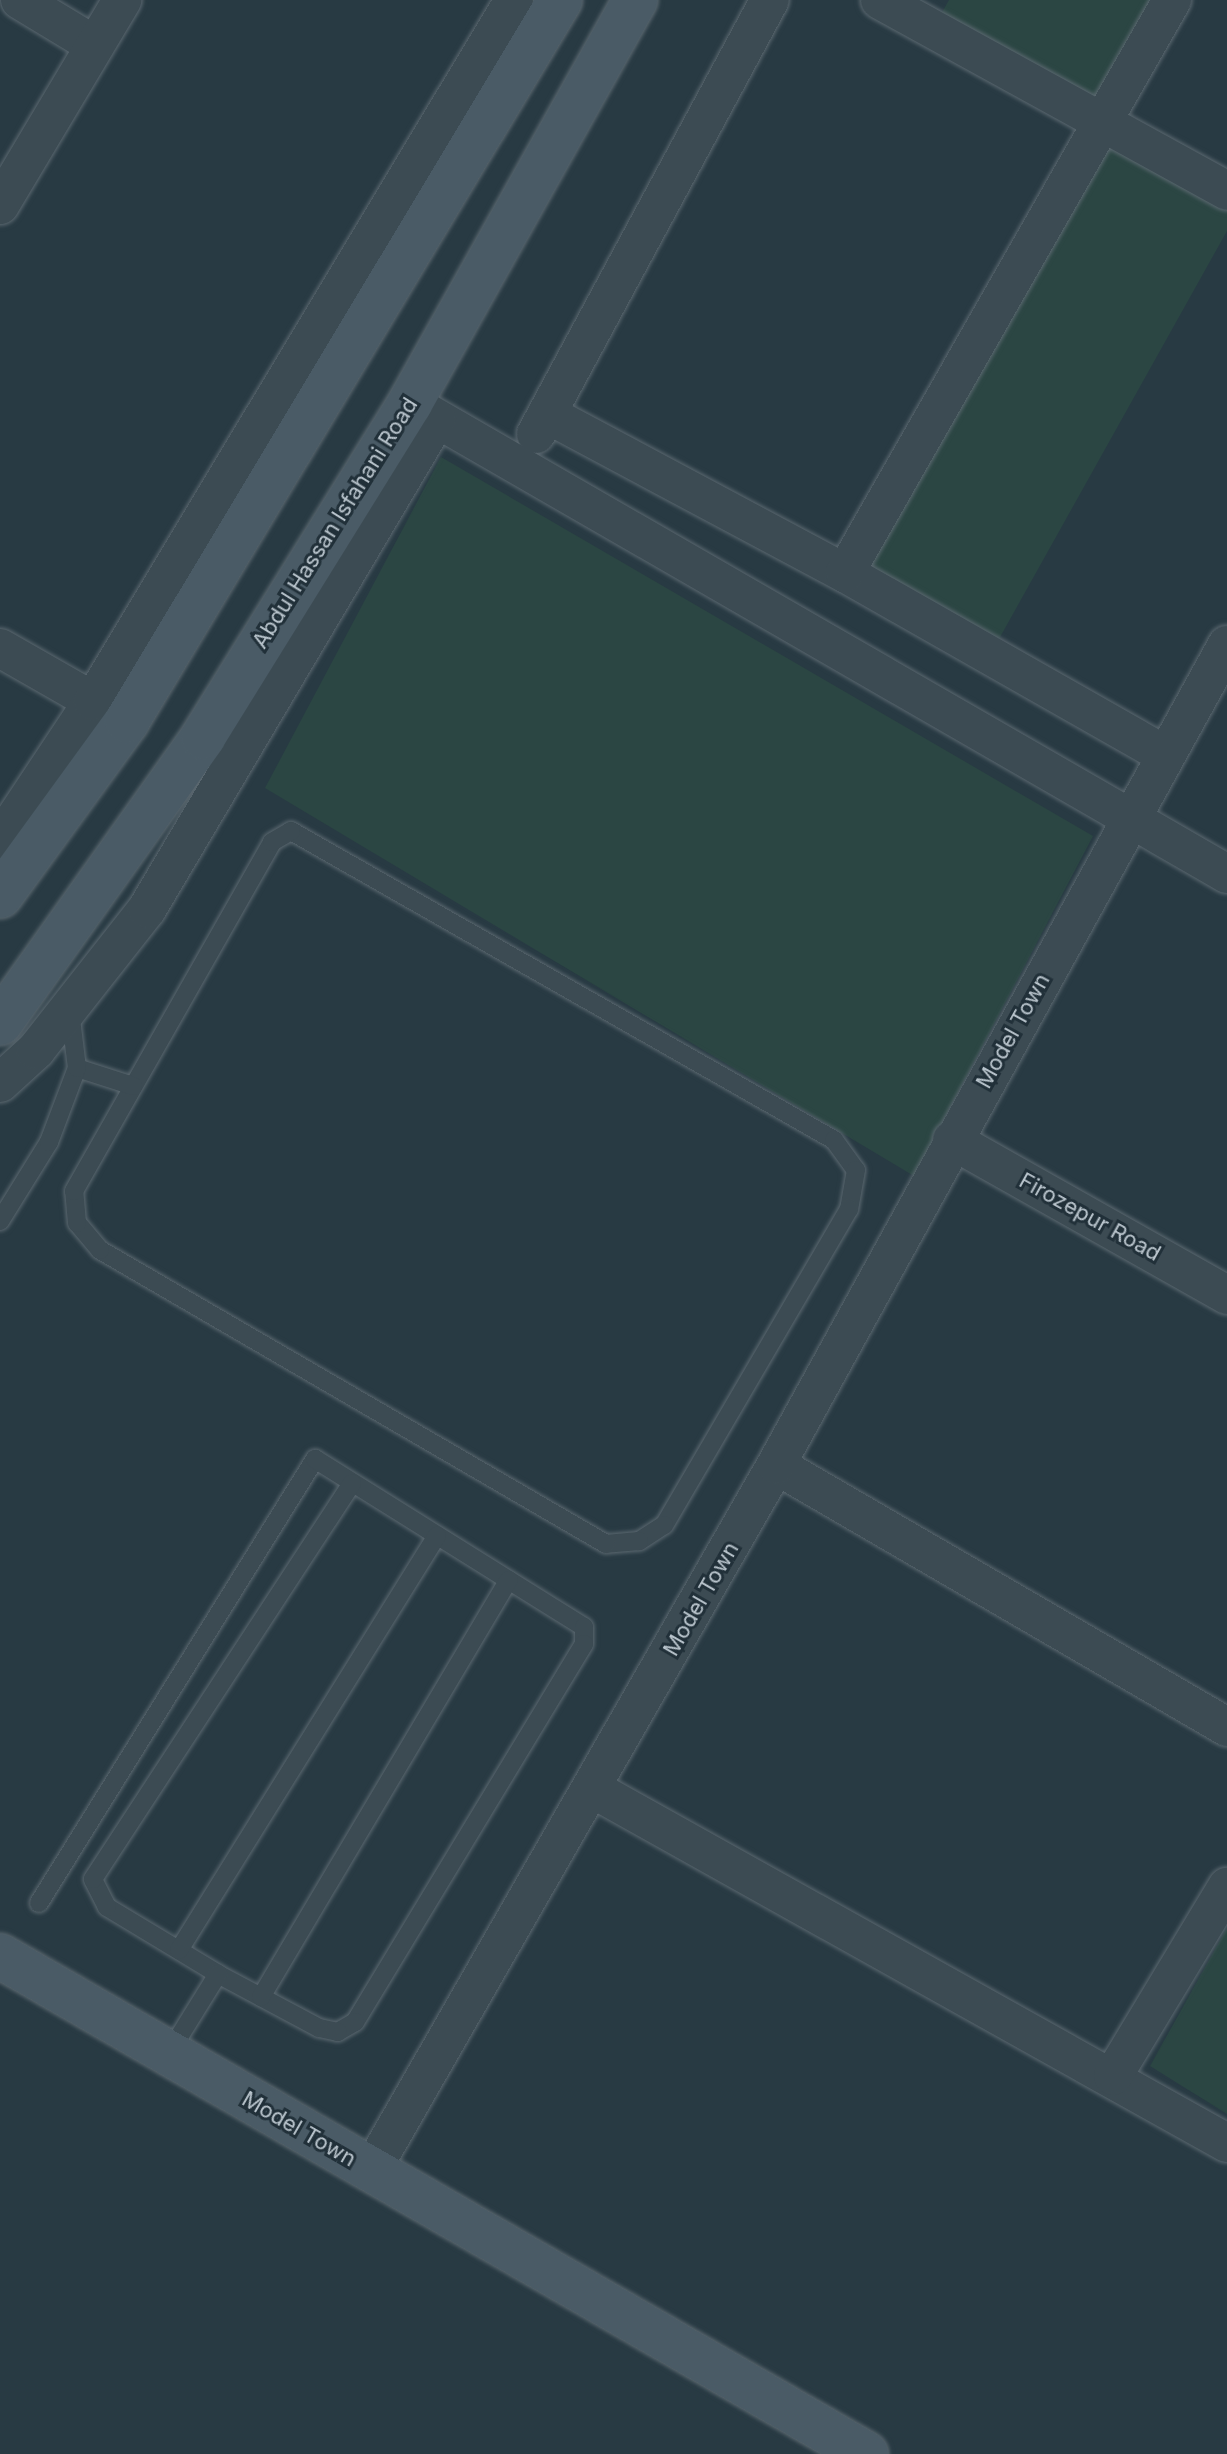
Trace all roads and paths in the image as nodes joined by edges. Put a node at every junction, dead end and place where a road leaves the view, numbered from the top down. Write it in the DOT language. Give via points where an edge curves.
graph roads {
  1 [pos="20,0"];
  2 [pos="122,0"];
  3 [pos="514,0"];
  4 [pos="560,0"];
  5 [pos="635,0"];
  6 [pos="770,0"];
  7 [pos="880,0"];
  8 [pos="1172,0"];
  9 [pos="93,44"];
  10 [pos="1102,123"];
  11 [pos="1227,191"];
  12 [pos="0,205"];
  13 [pos="423,411"];
  14 [pos="547,414"];
  15 [pos="520,464"];
  16 [pos="845,573"];
  17 [pos="1227,645"];
  18 [pos="0,648"];
  19 [pos="110,711"];
  20 [pos="1164,754"];
  21 [pos="1130,819"];
  22 [pos="0,841"];
  23 [pos="1227,874"];
  24 [pos="0,896"];
  25 [pos="70,1008"];
  26 [pos="0,1023"];
  27 [pos="77,1068"];
  28 [pos="0,1083"];
  29 [pos="133,1086"];
  30 [pos="952,1140"];
  31 [pos="0,1221"];
  32 [pos="1227,1295"];
  33 [pos="776,1465"];
  34 [pos="352,1483"];
  35 [pos="437,1536"];
  36 [pos="509,1580"];
  37 [pos="1227,1727"];
  38 [pos="593,1789"];
  39 [pos="1227,1887"];
  40 [pos="39,1903"];
  41 [pos="179,1950"];
  42 [pos="0,1956"];
  43 [pos="218,1974"];
  44 [pos="261,1997"];
  45 [pos="169,2053"];
  46 [pos="1113,2076"];
  47 [pos="1227,2143"];
  48 [pos="371,2171"];
  49 [pos="866,2454"];
  1 -- 9 [label="street"];
  2 -- 9 [label="street"];
  3 -- 19 [label="street"];
  4 -- 19 [label="main road"];
  5 -- 13 [label="main road, Abdul Hassan Isfahani Road"];
  6 -- 14 [label="street"];
  7 -- 10 [label="street"];
  8 -- 10 [label="street"];
  9 -- 12 [label="street"];
  10 -- 11 [label="street"];
  10 -- 16 [label="street"];
  13 -- 15 [label="street"];
  13 -- 25 [label="street" via="147,909"];
  13 -- 26 [label="main road, Abdul Hassan Isfahani Road" via="203,737"];
  14 -- 15 [label="street"];
  14 -- 16 [label="street"];
  15 -- 21 [label="street"];
  16 -- 20 [label="street"];
  17 -- 20 [label="street, Model Town"];
  18 -- 19 [label="street"];
  19 -- 22 [label="street"];
  19 -- 24 [label="main road"];
  20 -- 21 [label="street, Model Town"];
  21 -- 23 [label="street"];
  21 -- 30 [label="street, Model Town"];
  25 -- 27 [label="lane"];
  25 -- 28 [label="street"];
  27 -- 29 [label="lane"];
  27 -- 31 [label="lane" via="49,1142"];
  29 -- 29 [label="lane" via="74,1191 77,1223 100,1250 606,1544 639,1541 664,1525 849,1209 856,1170 834,1140 291,831 272,842"];
  30 -- 32 [label="street, Firozepur Road"];
  30 -- 33 [label="street, Model Town"];
  33 -- 37 [label="street"];
  33 -- 38 [label="street, Model Town"];
  34 -- 35 [label="lane"];
  34 -- 40 [label="lane" via="315,1459"];
  34 -- 41 [label="lane" via="93,1879 107,1907"];
  35 -- 36 [label="lane"];
  35 -- 41 [label="lane"];
  36 -- 44 [label="lane"];
  36 -- 44 [label="lane" via="584,1627 584,1644 355,2022 338,2032 319,2028"];
  38 -- 46 [label="street"];
  38 -- 48 [label="street, Model Town"];
  39 -- 46 [label="street"];
  41 -- 43 [label="lane"];
  42 -- 45 [label="main road, Model Town"];
  43 -- 44 [label="lane"];
  43 -- 45 [label="lane"];
  45 -- 48 [label="main road, Model Town"];
  46 -- 47 [label="street"];
  48 -- 49 [label="main road"];
}
